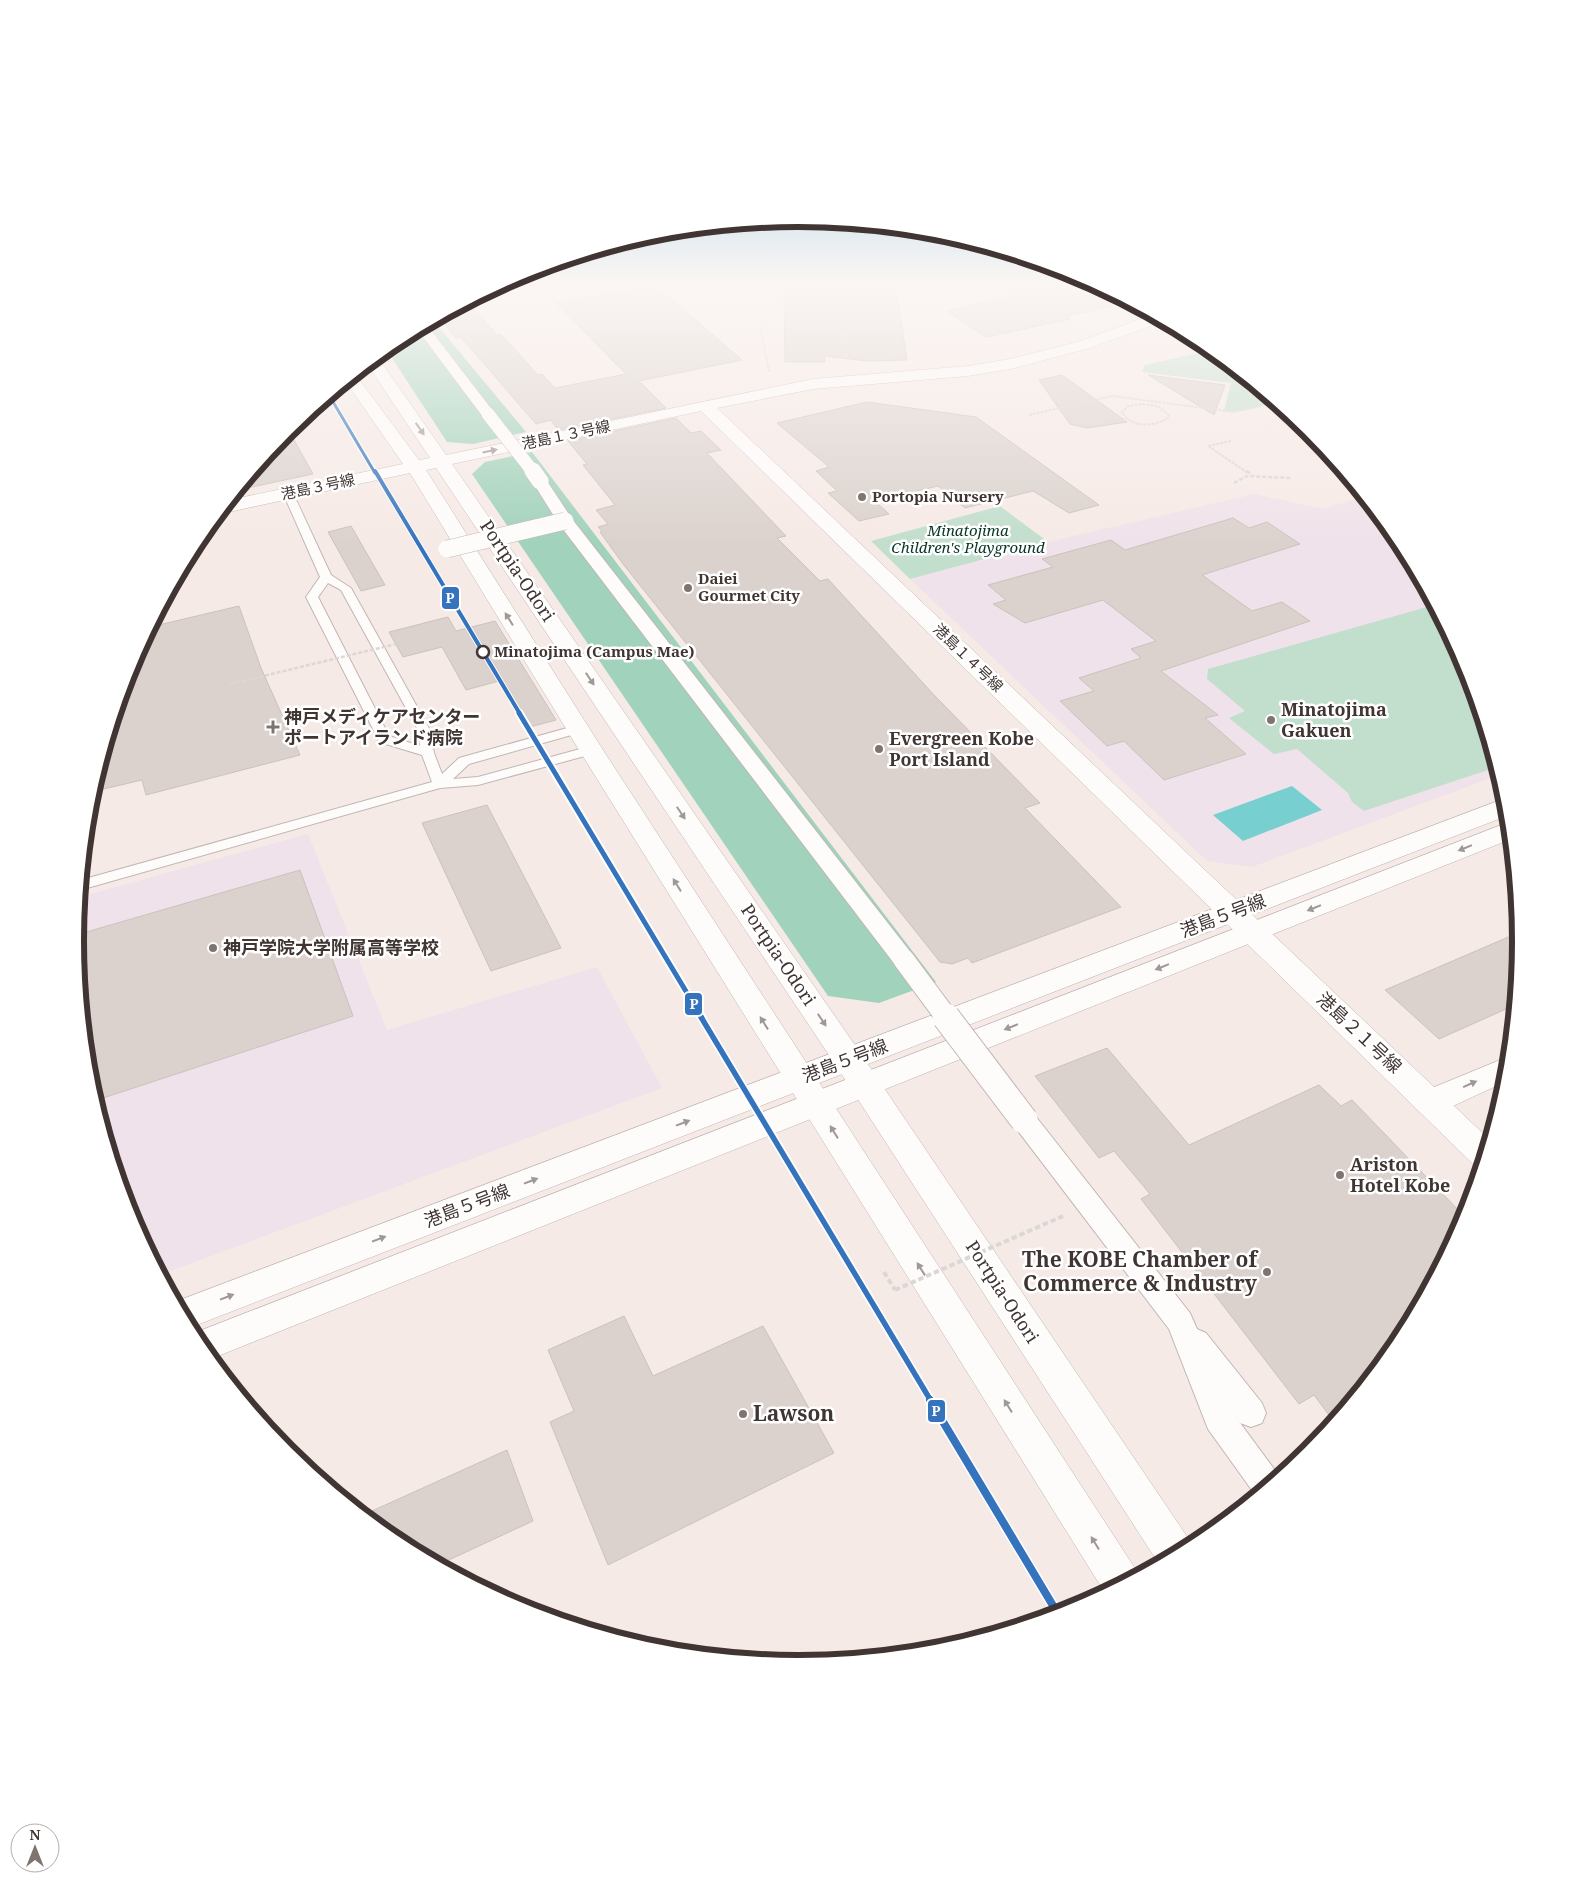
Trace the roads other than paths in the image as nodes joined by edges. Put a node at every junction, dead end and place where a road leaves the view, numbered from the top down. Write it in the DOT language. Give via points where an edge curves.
graph roads {
  1 [pos="378,369"];
  2 [pos="454,369"];
  3 [pos="981,369"];
  4 [pos="354,382"];
  5 [pos="704,405"];
  6 [pos="442,461"];
  7 [pos="415,467"];
  8 [pos="288,494"];
  9 [pos="232,505"];
  10 [pos="565,521"];
  11 [pos="447,549"];
  12 [pos="326,577"];
  13 [pos="584,739"];
  14 [pos="428,753"];
  15 [pos="439,784"];
  16 [pos="1500,809"];
  17 [pos="1504,832"];
  18 [pos="86,883"];
  19 [pos="1241,922"];
  20 [pos="848,1059"];
  21 [pos="1501,1070"];
  22 [pos="865,1084"];
  23 [pos="808,1091"];
  24 [pos="1431,1102"];
  25 [pos="1480,1151"];
  26 [pos="188,1313"];
  27 [pos="1180,1322"];
  28 [pos="207,1343"];
  29 [pos="1251,1412"];
  30 [pos="1265,1482"];
  31 [pos="1172,1549"];
  32 [pos="1119,1579"];
  1 -- 6 [label="street, Portpia-Odori, one-way"];
  2 -- 10 [label="street, bridge" via="540,481"];
  3 -- 5 [label="street, 港島１３号線" via="813,384"];
  4 -- 7 [label="street, Portpia-Odori"];
  6 -- 5 [label="street, 港島１３号線, one-way"];
  5 -- 19 [label="street, 港島１４号線"];
  6 -- 7 [label="street, 港島３号線"];
  6 -- 20 [label="street, Portpia-Odori, one-way"];
  7 -- 8 [label="street, 港島３号線"];
  13 -- 7 [label="street, Portpia-Odori, one-way"];
  8 -- 9 [label="street, 港島３号線"];
  8 -- 12 [label="lane"];
  10 -- 11 [label="street, bridge"];
  10 -- 27 [label="street, bridge"];
  12 -- 14 [label="lane" via="345,588 424,730"];
  12 -- 14 [label="lane" via="312,597 384,739"];
  13 -- 15 [label="lane" via="478,781"];
  13 -- 15 [label="lane" via="464,761"];
  23 -- 13 [label="street, Portpia-Odori, one-way"];
  14 -- 15 [label="lane"];
  15 -- 18 [label="lane"];
  16 -- 19 [label="street, 港島５号線"];
  17 -- 19 [label="street, 港島５号線, one-way"];
  19 -- 20 [label="street, 港島５号線"];
  19 -- 22 [label="street, 港島５号線, one-way"];
  19 -- 24 [label="street, 港島２１号線"];
  20 -- 22 [label="street, Portpia-Odori"];
  20 -- 23 [label="street, 港島５号線"];
  24 -- 21 [label="street, one-way"];
  22 -- 23 [label="street, 港島５号線"];
  22 -- 31 [label="street, Portpia-Odori"];
  26 -- 23 [label="street, 港島５号線, one-way"];
  23 -- 28 [label="street, 港島５号線"];
  32 -- 23 [label="street, Portpia-Odori, one-way"];
  24 -- 25 [label="street, 港島２１号線"];
  27 -- 29 [label="street"];
  27 -- 30 [label="street" via="1219,1419"];
}
